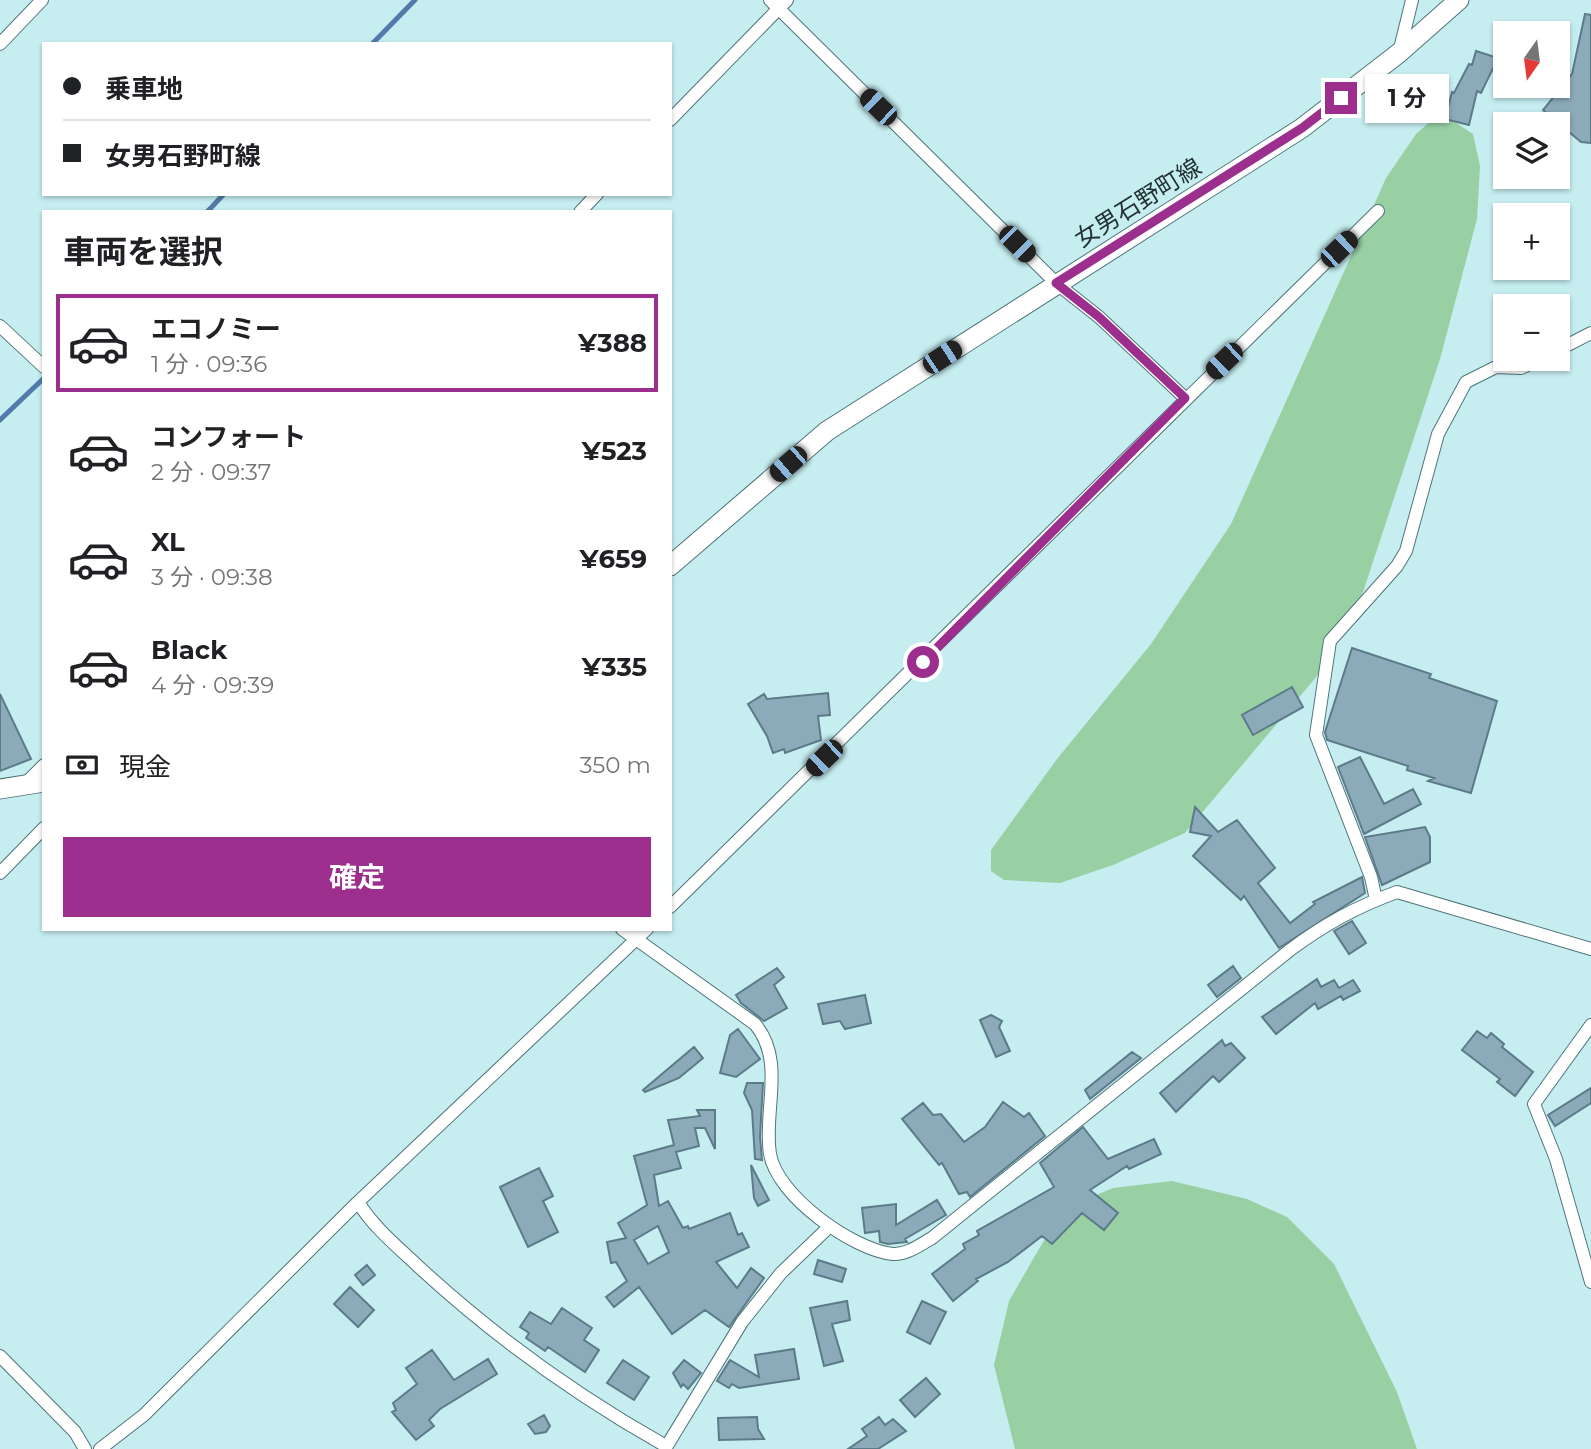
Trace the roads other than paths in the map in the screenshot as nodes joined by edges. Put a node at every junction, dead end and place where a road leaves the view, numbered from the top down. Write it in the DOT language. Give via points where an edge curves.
graph roads {
  1 [pos="43,0"];
  2 [pos="1412,0"];
  3 [pos="1459,0"];
  4 [pos="778,3"];
  5 [pos="0,44"];
  6 [pos="1399,53"];
  7 [pos="672,118"];
  8 [pos="595,196"];
  9 [pos="582,210"];
  10 [pos="1378,211"];
  11 [pos="1056,283"];
  12 [pos="0,326"];
  13 [pos="1591,333"];
  14 [pos="1570,344"];
  15 [pos="42,366"];
  16 [pos="1493,368"];
  17 [pos="1185,398"];
  18 [pos="672,564"];
  19 [pos="34,783"];
  20 [pos="0,789"];
  21 [pos="42,830"];
  22 [pos="0,873"];
  23 [pos="1376,900"];
  24 [pos="672,905"];
  25 [pos="625,931"];
  26 [pos="645,931"];
  27 [pos="636,940"];
  28 [pos="1591,949"];
  29 [pos="1591,1025"];
  30 [pos="358,1202"];
  31 [pos="830,1226"];
  32 [pos="1591,1282"];
  33 [pos="0,1356"];
  34 [pos="665,1448"];
  35 [pos="85,1449"];
  36 [pos="100,1449"];
  1 -- 5 [label="street"];
  2 -- 6 [label="street"];
  3 -- 6 [label="main road, 女男石野町線"];
  4 -- 7 [label="street"];
  4 -- 11 [label="street"];
  6 -- 11 [label="main road, 女男石野町線" via="1302,128"];
  8 -- 9 [label="street"];
  10 -- 17 [label="street"];
  11 -- 17 [label="street"];
  11 -- 18 [label="main road, 女男石野町線" via="827,430"];
  12 -- 15 [label="street"];
  13 -- 14 [label="street"];
  16 -- 23 [label="street" via="1466,382 1438,434 1406,551 1330,641 1316,735"];
  17 -- 24 [label="street"];
  19 -- 20 [label="main road"];
  21 -- 22 [label="street"];
  23 -- 28 [label="street" via="1397,891"];
  23 -- 31 [label="street" via="1332,920 1290,950 932,1238 896,1255 862,1246"];
  25 -- 27 [label="street"];
  26 -- 27 [label="street"];
  27 -- 30 [label="street"];
  27 -- 31 [label="street" via="755,1024 765,1037 771,1056 773,1163 785,1186"];
  29 -- 32 [label="street" via="1534,1104 1556,1159"];
  30 -- 34 [label="street" via="370,1221 466,1310 556,1378"];
  30 -- 36 [label="street" via="144,1415"];
  31 -- 34 [label="street" via="780,1273 742,1322"];
  33 -- 35 [label="street" via="75,1432"];
}
